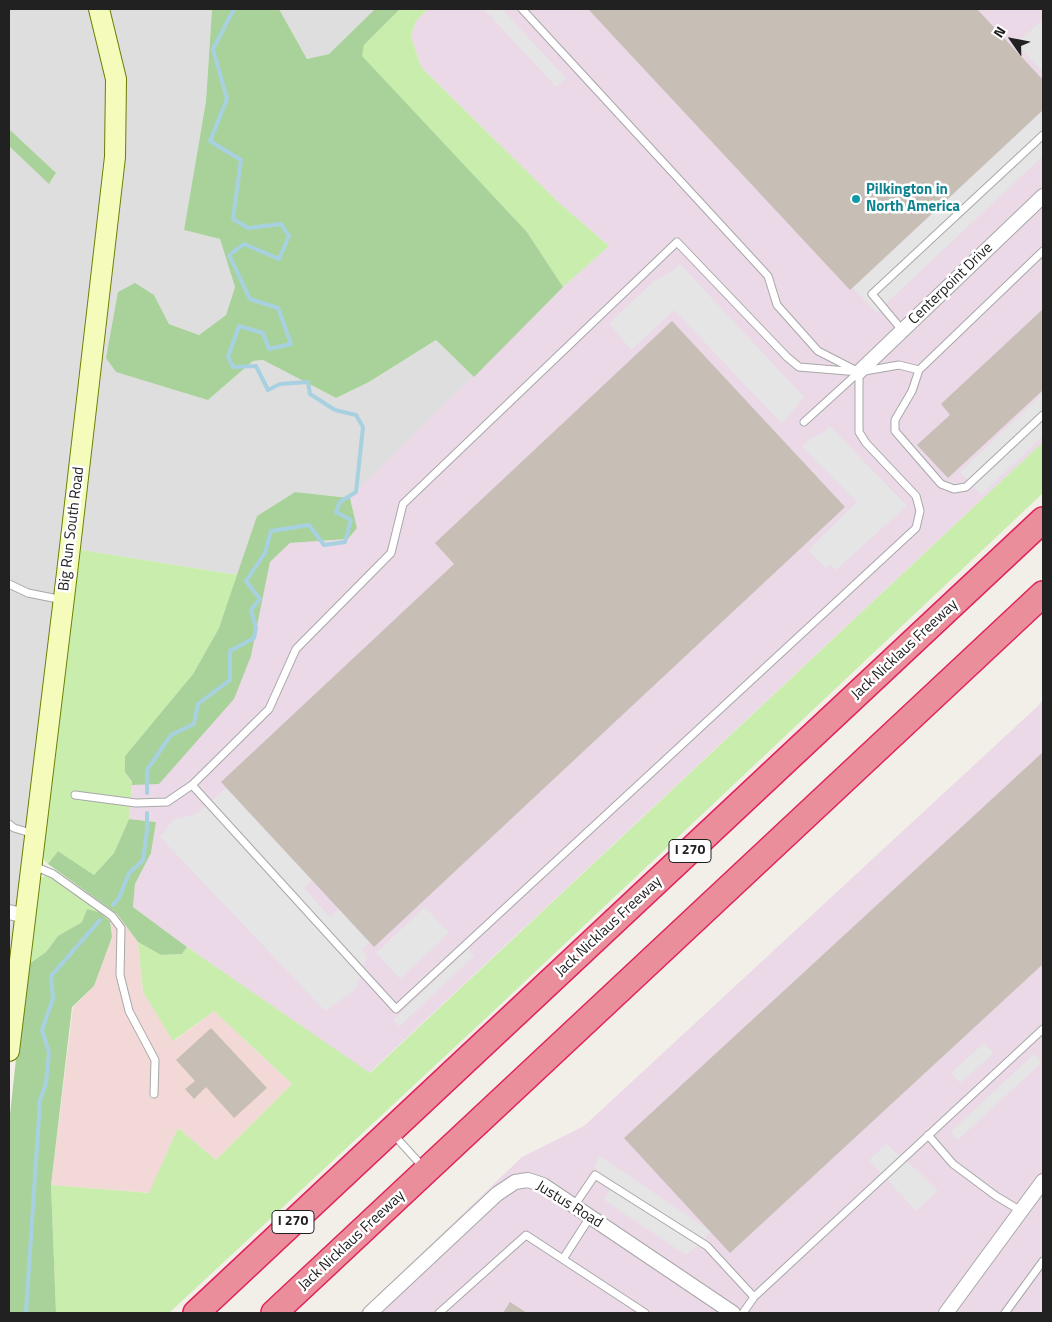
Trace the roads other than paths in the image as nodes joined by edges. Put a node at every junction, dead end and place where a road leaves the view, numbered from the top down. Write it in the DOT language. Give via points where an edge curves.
graph roads {
  1 [pos="98,9"];
  2 [pos="522,9"];
  3 [pos="1043,135"];
  4 [pos="1043,196"];
  5 [pos="1043,251"];
  6 [pos="902,330"];
  7 [pos="919,370"];
  8 [pos="859,372"];
  9 [pos="1043,415"];
  10 [pos="804,422"];
  11 [pos="1043,520"];
  12 [pos="9,584"];
  13 [pos="1043,594"];
  14 [pos="64,600"];
  15 [pos="192,785"];
  16 [pos="75,795"];
  17 [pos="9,824"];
  18 [pos="35,834"];
  19 [pos="31,865"];
  20 [pos="17,914"];
  21 [pos="1043,1031"];
  22 [pos="9,1051"];
  23 [pos="154,1094"];
  24 [pos="390,1130"];
  25 [pos="928,1135"];
  26 [pos="427,1171"];
  27 [pos="1043,1181"];
  28 [pos="574,1206"];
  29 [pos="1021,1211"];
  30 [pos="590,1217"];
  31 [pos="563,1259"];
  32 [pos="1043,1261"];
  33 [pos="754,1297"];
  34 [pos="196,1313"];
  35 [pos="274,1313"];
  36 [pos="370,1313"];
  37 [pos="439,1313"];
  38 [pos="645,1313"];
  39 [pos="734,1313"];
  40 [pos="743,1313"];
  41 [pos="946,1313"];
  42 [pos="1005,1313"];
  1 -- 14 [label="street, Big Run South Road" via="116,79 115,157"];
  2 -- 8 [label="lane" via="768,276 777,305 818,351"];
  3 -- 6 [label="lane" via="872,294"];
  4 -- 6 [label="street, Centerpoint Drive"];
  5 -- 7 [label="lane"];
  6 -- 8 [label="street, Centerpoint Drive"];
  7 -- 8 [label="lane" via="899,365"];
  7 -- 9 [label="lane" via="912,391 895,420 895,431 941,484 954,489 966,487"];
  8 -- 10 [label="lane"];
  8 -- 15 [label="lane" via="800,367 787,358 677,242 403,504 392,553 296,649 269,709"];
  8 -- 15 [label="lane" via="859,432 916,496 920,511 916,528 396,1009"];
  11 -- 24 [label="highway, Jack Nicklaus Freeway / I 270"];
  12 -- 14 [label="lane" via="28,593"];
  13 -- 26 [label="highway, Jack Nicklaus Freeway"];
  14 -- 18 [label="street, Big Run South Road"];
  15 -- 16 [label="lane" via="167,802 136,803"];
  17 -- 18 [label="lane"];
  18 -- 19 [label="street, Big Run South Road"];
  19 -- 20 [label="street, Big Run South Road"];
  19 -- 23 [label="lane" via="53,874 112,916 121,928 121,982 129,1011 155,1060"];
  20 -- 22 [label="street, Big Run South Road"];
  21 -- 25 [label="lane"];
  24 -- 26 [label="lane"];
  24 -- 34 [label="highway, Jack Nicklaus Freeway / I 270"];
  25 -- 29 [label="lane" via="954,1164"];
  25 -- 33 [label="lane"];
  26 -- 35 [label="highway, Jack Nicklaus Freeway"];
  27 -- 29 [label="street"];
  28 -- 30 [label="street, Justus Road"];
  28 -- 33 [label="lane" via="595,1175 707,1246"];
  28 -- 36 [label="street, Justus Road" via="543,1186 528,1180 515,1182 497,1194"];
  29 -- 41 [label="street"];
  30 -- 31 [label="lane"];
  30 -- 39 [label="street, Justus Road"];
  31 -- 37 [label="lane" via="526,1235"];
  31 -- 38 [label="lane"];
  32 -- 42 [label="lane"];
  33 -- 40 [label="lane"];
}
